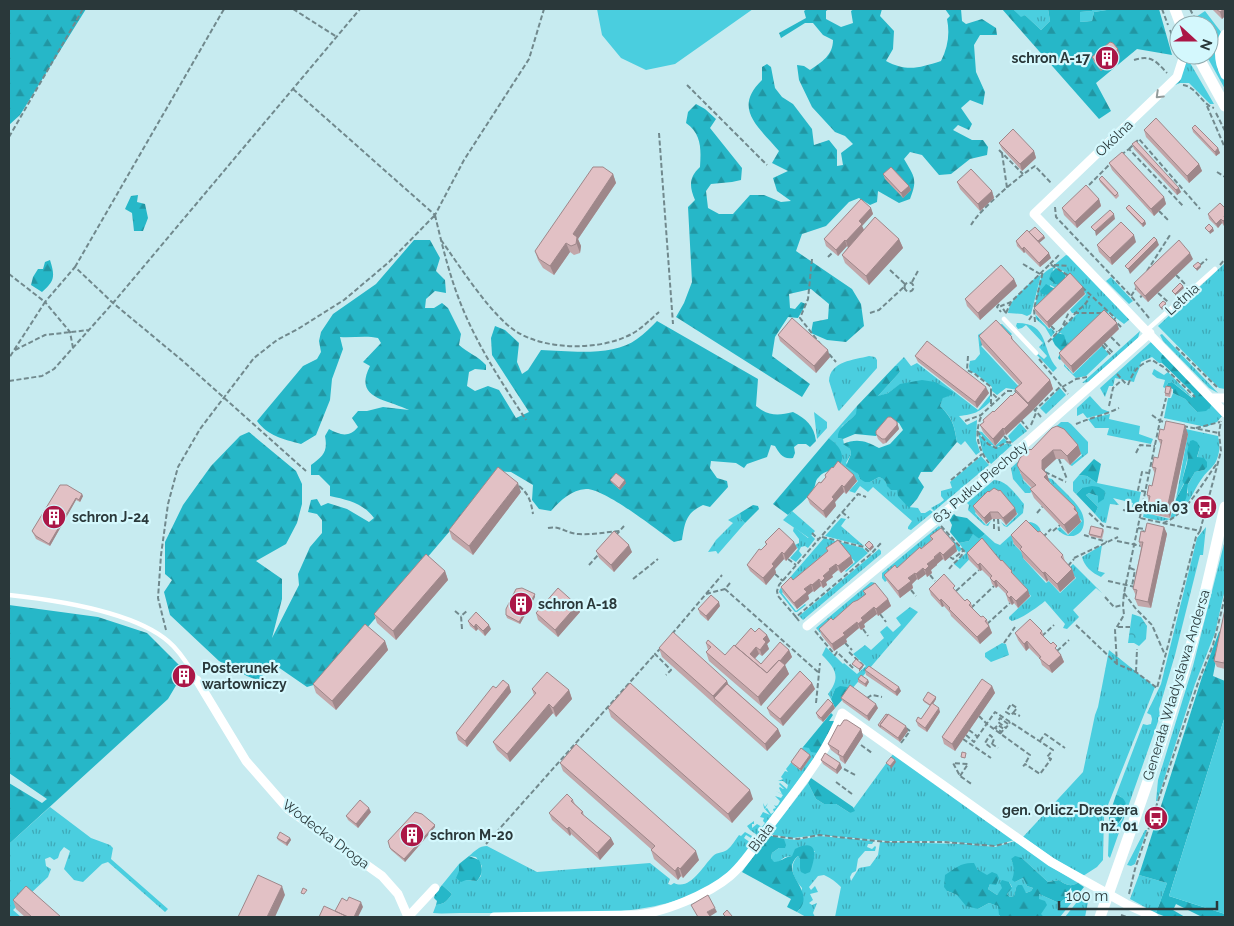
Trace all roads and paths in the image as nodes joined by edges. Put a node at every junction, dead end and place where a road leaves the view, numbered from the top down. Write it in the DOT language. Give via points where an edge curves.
graph roads {
  1 [pos="83,9"];
  2 [pos="224,9"];
  3 [pos="293,9"];
  4 [pos="360,9"];
  5 [pos="544,9"];
  6 [pos="1162,9"];
  7 [pos="1225,34"];
  8 [pos="337,37"];
  9 [pos="1134,60"];
  10 [pos="1182,65"];
  11 [pos="1202,65"];
  12 [pos="1181,68"];
  13 [pos="1225,75"];
  14 [pos="687,84"];
  15 [pos="1176,84"];
  16 [pos="293,89"];
  17 [pos="1207,106"];
  18 [pos="1221,106"];
  19 [pos="1225,131"];
  20 [pos="659,133"];
  21 [pos="9,138"];
  22 [pos="1225,148"];
  23 [pos="1129,149"];
  24 [pos="999,150"];
  25 [pos="1002,153"];
  26 [pos="1122,155"];
  27 [pos="1114,161"];
  28 [pos="767,165"];
  29 [pos="1216,172"];
  30 [pos="1023,174"];
  31 [pos="1225,177"];
  32 [pos="1089,186"];
  33 [pos="1007,188"];
  34 [pos="1059,191"];
  35 [pos="991,192"];
  36 [pos="996,198"];
  37 [pos="1057,204"];
  38 [pos="1183,206"];
  39 [pos="1200,209"];
  40 [pos="1159,211"];
  41 [pos="435,215"];
  42 [pos="1168,220"];
  43 [pos="1071,222"];
  44 [pos="971,225"];
  45 [pos="1065,226"];
  46 [pos="1170,235"];
  47 [pos="441,240"];
  48 [pos="1068,247"];
  49 [pos="833,252"];
  50 [pos="828,257"];
  51 [pos="812,259"];
  52 [pos="1207,259"];
  53 [pos="1023,264"];
  54 [pos="1050,264"];
  55 [pos="1200,266"];
  56 [pos="75,267"];
  57 [pos="919,269"];
  58 [pos="1216,269"];
  59 [pos="890,270"];
  60 [pos="1043,271"];
  61 [pos="1146,273"];
  62 [pos="9,274"];
  63 [pos="1040,274"];
  64 [pos="1176,275"];
  65 [pos="1075,280"];
  66 [pos="1141,280"];
  67 [pos="911,283"];
  68 [pos="905,285"];
  69 [pos="1081,286"];
  70 [pos="1191,291"];
  71 [pos="1158,292"];
  72 [pos="1088,294"];
  73 [pos="1131,296"];
  74 [pos="45,302"];
  75 [pos="1011,302"];
  76 [pos="113,303"];
  77 [pos="998,303"];
  78 [pos="1001,306"];
  79 [pos="1173,308"];
  80 [pos="1034,310"];
  81 [pos="659,312"];
  82 [pos="870,313"];
  83 [pos="1006,313"];
  84 [pos="1111,314"];
  85 [pos="1073,315"];
  86 [pos="1004,319"];
  87 [pos="1010,319"];
  88 [pos="1029,320"];
  89 [pos="1035,322"];
  90 [pos="673,324"];
  91 [pos="1051,326"];
  92 [pos="1063,327"];
  93 [pos="1122,328"];
  94 [pos="1150,329"];
  95 [pos="89,330"];
  96 [pos="70,332"];
  97 [pos="1057,332"];
  98 [pos="1111,337"];
  99 [pos="1048,342"];
  100 [pos="1103,344"];
  101 [pos="1120,347"];
  102 [pos="73,348"];
  103 [pos="14,350"];
  104 [pos="1036,354"];
  105 [pos="1112,354"];
  106 [pos="968,356"];
  107 [pos="9,358"];
  108 [pos="836,362"];
  109 [pos="967,370"];
  110 [pos="1115,372"];
  111 [pos="964,374"];
  112 [pos="1087,377"];
  113 [pos="1122,380"];
  114 [pos="9,382"];
  115 [pos="1061,386"];
  116 [pos="991,392"];
  117 [pos="1020,392"];
  118 [pos="1069,395"];
  119 [pos="224,398"];
  120 [pos="1166,398"];
  121 [pos="1197,398"];
  122 [pos="1212,398"];
  123 [pos="1225,398"];
  124 [pos="998,399"];
  125 [pos="991,406"];
  126 [pos="1109,406"];
  127 [pos="1119,408"];
  128 [pos="1034,410"];
  129 [pos="1225,414"];
  130 [pos="1152,415"];
  131 [pos="981,416"];
  132 [pos="1043,419"];
  133 [pos="526,420"];
  134 [pos="1020,420"];
  135 [pos="965,421"];
  136 [pos="1160,421"];
  137 [pos="1166,422"];
  138 [pos="1220,422"];
  139 [pos="1076,424"];
  140 [pos="1175,424"];
  141 [pos="1194,428"];
  142 [pos="977,431"];
  143 [pos="1219,433"];
  144 [pos="1004,436"];
  145 [pos="1155,445"];
  146 [pos="1161,446"];
  147 [pos="1221,451"];
  148 [pos="1225,452"];
  149 [pos="1136,453"];
  150 [pos="982,454"];
  151 [pos="1153,456"];
  152 [pos="1158,458"];
  153 [pos="1059,459"];
  154 [pos="1219,460"];
  155 [pos="997,469"];
  156 [pos="306,471"];
  157 [pos="1045,472"];
  158 [pos="1150,473"];
  159 [pos="1155,474"];
  160 [pos="951,480"];
  161 [pos="514,482"];
  162 [pos="1147,484"];
  163 [pos="1152,485"];
  164 [pos="1146,492"];
  165 [pos="866,497"];
  166 [pos="1144,501"];
  167 [pos="1149,502"];
  168 [pos="1043,506"];
  169 [pos="1225,507"];
  170 [pos="1123,510"];
  171 [pos="842,512"];
  172 [pos="1037,513"];
  173 [pos="1089,513"];
  174 [pos="533,514"];
  175 [pos="1141,514"];
  176 [pos="849,518"];
  177 [pos="1140,518"];
  178 [pos="994,519"];
  179 [pos="998,519"];
  180 [pos="1157,522"];
  181 [pos="1163,523"];
  182 [pos="939,524"];
  183 [pos="1151,524"];
  184 [pos="1060,525"];
  185 [pos="624,526"];
  186 [pos="1148,526"];
  187 [pos="548,528"];
  188 [pos="1138,528"];
  189 [pos="994,529"];
  190 [pos="1119,529"];
  191 [pos="1144,529"];
  192 [pos="620,530"];
  193 [pos="999,531"];
  194 [pos="1200,531"];
  195 [pos="812,533"];
  196 [pos="1084,535"];
  197 [pos="821,536"];
  198 [pos="614,537"];
  199 [pos="1118,537"];
  200 [pos="1142,537"];
  201 [pos="818,539"];
  202 [pos="1040,540"];
  203 [pos="1117,541"];
  204 [pos="1107,542"];
  205 [pos="881,543"];
  206 [pos="1135,544"];
  207 [pos="1142,546"];
  208 [pos="964,550"];
  209 [pos="601,551"];
  210 [pos="871,554"];
  211 [pos="950,557"];
  212 [pos="658,559"];
  213 [pos="788,559"];
  214 [pos="589,565"];
  215 [pos="796,565"];
  216 [pos="1066,567"];
  217 [pos="1130,568"];
  218 [pos="979,570"];
  219 [pos="948,571"];
  220 [pos="843,572"];
  221 [pos="775,574"];
  222 [pos="722,575"];
  223 [pos="846,575"];
  224 [pos="930,575"];
  225 [pos="633,579"];
  226 [pos="783,581"];
  227 [pos="935,581"];
  228 [pos="1108,581"];
  229 [pos="730,583"];
  230 [pos="1126,585"];
  231 [pos="994,586"];
  232 [pos="1132,586"];
  233 [pos="825,587"];
  234 [pos="1137,587"];
  235 [pos="726,589"];
  236 [pos="828,590"];
  237 [pos="911,590"];
  238 [pos="956,591"];
  239 [pos="1124,593"];
  240 [pos="9,595"];
  241 [pos="705,595"];
  242 [pos="916,596"];
  243 [pos="1105,597"];
  244 [pos="1225,597"];
  245 [pos="808,600"];
  246 [pos="1010,603"];
  247 [pos="811,604"];
  248 [pos="1123,605"];
  249 [pos="972,608"];
  250 [pos="468,610"];
  251 [pos="455,611"];
  252 [pos="880,614"];
  253 [pos="461,616"];
  254 [pos="796,617"];
  255 [pos="886,622"];
  256 [pos="987,624"];
  257 [pos="1054,624"];
  258 [pos="808,625"];
  259 [pos="1076,625"];
  260 [pos="1015,627"];
  261 [pos="1118,627"];
  262 [pos="1130,627"];
  263 [pos="462,629"];
  264 [pos="863,629"];
  265 [pos="868,636"];
  266 [pos="1042,636"];
  267 [pos="667,640"];
  268 [pos="1069,640"];
  269 [pos="170,643"];
  270 [pos="845,643"];
  271 [pos="1004,643"];
  272 [pos="661,647"];
  273 [pos="1137,649"];
  274 [pos="1057,651"];
  275 [pos="655,654"];
  276 [pos="1165,655"];
  277 [pos="820,663"];
  278 [pos="1117,664"];
  279 [pos="865,667"];
  280 [pos="854,669"];
  281 [pos="1136,672"];
  282 [pos="819,673"];
  283 [pos="666,675"];
  284 [pos="197,680"];
  285 [pos="882,697"];
  286 [pos="866,700"];
  287 [pos="816,703"];
  288 [pos="1013,713"];
  289 [pos="979,716"];
  290 [pos="1020,716"];
  291 [pos="1009,723"];
  292 [pos="987,724"];
  293 [pos="1001,725"];
  294 [pos="904,726"];
  295 [pos="913,727"];
  296 [pos="969,730"];
  297 [pos="910,731"];
  298 [pos="1000,732"];
  299 [pos="966,735"];
  300 [pos="978,737"];
  301 [pos="963,739"];
  302 [pos="1040,741"];
  303 [pos="992,744"];
  304 [pos="861,745"];
  305 [pos="998,748"];
  306 [pos="1065,748"];
  307 [pos="896,751"];
  308 [pos="872,753"];
  309 [pos="991,758"];
  310 [pos="1025,764"];
  311 [pos="1022,768"];
  312 [pos="844,769"];
  313 [pos="857,776"];
  314 [pos="960,776"];
  315 [pos="836,782"];
  316 [pos="973,785"];
  317 [pos="852,794"];
  318 [pos="764,833"];
  319 [pos="1018,839"];
  320 [pos="486,844"];
  321 [pos="435,888"];
  322 [pos="1108,894"];
  323 [pos="1126,904"];
  324 [pos="640,916"];
  325 [pos="1121,916"];
  326 [pos="409,917"];
  327 [pos="494,917"];
  328 [pos="1100,917"];
  329 [pos="1127,917"];
  330 [pos="1154,917"];
  1 -- 21 [label="path"];
  2 -- 56 [label="path"];
  3 -- 8 [label="path"];
  4 -- 8 [label="path"];
  5 -- 41 [label="path" via="529,59 464,160"];
  6 -- 12 [label="path"];
  7 -- 13 [label="street" via="1219,59"];
  8 -- 16 [label="path"];
  9 -- 15 [label="path" via="1153,59"];
  10 -- 12 [label="street, Okólna"];
  11 -- 18 [label="main road"];
  12 -- 15 [label="street, Okólna"];
  14 -- 28 [label="path"];
  15 -- 17 [label="path" via="1192,88"];
  15 -- 34 [label="street, Okólna, one-way"];
  16 -- 41 [label="path"];
  16 -- 76 [label="path"];
  17 -- 18 [label="path"];
  17 -- 22 [label="path"];
  18 -- 19 [label="path"];
  20 -- 90 [label="path"];
  23 -- 26 [label="path"];
  23 -- 38 [label="path"];
  23 -- 39 [label="path" via="1139,139"];
  24 -- 25 [label="path"];
  25 -- 30 [label="path"];
  25 -- 33 [label="path"];
  27 -- 32 [label="path"];
  29 -- 31 [label="path"];
  30 -- 33 [label="path"];
  30 -- 34 [label="path" via="1035,166"];
  33 -- 36 [label="path"];
  34 -- 48 [label="street, Okólna" via="1034,214"];
  35 -- 36 [label="path"];
  36 -- 44 [label="path"];
  37 -- 45 [label="path" via="1056,216"];
  40 -- 42 [label="path"];
  41 -- 47 [label="path"];
  41 -- 119 [label="path" via="344,300 277,340 254,358"];
  43 -- 45 [label="path"];
  45 -- 73 [label="path"];
  46 -- 61 [label="path"];
  47 -- 81 [label="path" via="494,311 516,332 537,341 572,346 611,342 635,332"];
  47 -- 133 [label="path" via="465,315"];
  48 -- 54 [label="path"];
  48 -- 94 [label="street"];
  49 -- 50 [label="path"];
  51 -- 108 [label="path" via="808,299 801,319"];
  52 -- 55 [label="path"];
  53 -- 63 [label="path"];
  54 -- 60 [label="path"];
  54 -- 65 [label="path"];
  56 -- 74 [label="path"];
  56 -- 76 [label="path"];
  57 -- 67 [label="path"];
  58 -- 70 [label="lane, Letnia"];
  59 -- 68 [label="path"];
  60 -- 63 [label="path"];
  60 -- 80 [label="path"];
  62 -- 74 [label="path"];
  63 -- 75 [label="path"];
  64 -- 70 [label="path"];
  66 -- 73 [label="path"];
  67 -- 68 [label="path"];
  67 -- 68 [label="path" via="911,290 907,290"];
  68 -- 82 [label="path" via="879,310"];
  69 -- 72 [label="path"];
  70 -- 79 [label="lane, Letnia"];
  71 -- 79 [label="path"];
  72 -- 84 [label="path"];
  72 -- 85 [label="path" via="1088,301"];
  73 -- 94 [label="path"];
  74 -- 96 [label="path"];
  74 -- 103 [label="path"];
  75 -- 78 [label="path"];
  75 -- 83 [label="path"];
  76 -- 95 [label="path"];
  76 -- 119 [label="path"];
  77 -- 78 [label="path"];
  78 -- 83 [label="path"];
  79 -- 94 [label="lane, Letnia"];
  80 -- 88 [label="path"];
  80 -- 89 [label="path"];
  83 -- 87 [label="path"];
  84 -- 85 [label="path" via="1085,312"];
  84 -- 93 [label="path"];
  85 -- 92 [label="path"];
  85 -- 92 [label="path" via="1068,312"];
  86 -- 104 [label="lane"];
  91 -- 97 [label="path"];
  92 -- 97 [label="path"];
  94 -- 122 [label="street"];
  94 -- 155 [label="street, 63. Pułku Piechoty"];
  95 -- 96 [label="path"];
  95 -- 102 [label="path"];
  96 -- 102 [label="path"];
  96 -- 103 [label="path" via="45,335"];
  97 -- 99 [label="path"];
  98 -- 101 [label="path"];
  100 -- 105 [label="path"];
  102 -- 114 [label="path" via="54,369 42,376"];
  103 -- 107 [label="path"];
  104 -- 115 [label="path"];
  106 -- 109 [label="path"];
  109 -- 111 [label="path"];
  109 -- 116 [label="path" via="991,387"];
  110 -- 113 [label="path"];
  112 -- 115 [label="path"];
  113 -- 121 [label="path" via="1127,384 1138,366 1152,360"];
  113 -- 126 [label="path" via="1113,388"];
  115 -- 118 [label="path"];
  115 -- 128 [label="path"];
  116 -- 124 [label="path"];
  116 -- 125 [label="path"];
  117 -- 124 [label="path" via="1007,391"];
  119 -- 156 [label="path"];
  119 -- 269 [label="path" via="200,429 178,468 168,504 158,598"];
  120 -- 136 [label="path"];
  122 -- 123 [label="street"];
  122 -- 129 [label="street"];
  124 -- 125 [label="path"];
  125 -- 131 [label="path"];
  127 -- 139 [label="path"];
  128 -- 132 [label="path"];
  128 -- 134 [label="path" via="1036,413 1030,430"];
  129 -- 138 [label="path"];
  130 -- 136 [label="path"];
  131 -- 135 [label="path"];
  131 -- 142 [label="path"];
  136 -- 137 [label="path"];
  136 -- 145 [label="path"];
  138 -- 141 [label="path"];
  138 -- 143 [label="path"];
  140 -- 141 [label="path"];
  141 -- 143 [label="path"];
  142 -- 144 [label="path" via="993,447 1007,442 1013,444"];
  142 -- 150 [label="path"];
  143 -- 147 [label="path"];
  145 -- 146 [label="path"];
  145 -- 149 [label="path" via="1140,445"];
  145 -- 151 [label="path"];
  147 -- 148 [label="path"];
  147 -- 154 [label="path"];
  150 -- 155 [label="path"];
  150 -- 160 [label="path"];
  151 -- 152 [label="path"];
  151 -- 158 [label="path"];
  153 -- 157 [label="path" via="1067,481"];
  154 -- 181 [label="path" via="1183,509 1172,520"];
  154 -- 194 [label="path"];
  155 -- 258 [label="street, 63. Pułku Piechoty"];
  158 -- 159 [label="path"];
  158 -- 162 [label="path"];
  158 -- 164 [label="path" via="1142,472 1138,490"];
  161 -- 174 [label="path" via="526,492"];
  162 -- 163 [label="path"];
  162 -- 164 [label="path"];
  164 -- 166 [label="path"];
  165 -- 171 [label="path" via="858,494"];
  166 -- 167 [label="path"];
  166 -- 175 [label="path"];
  168 -- 172 [label="path"];
  169 -- 322 [label="main road, Generała Władysława Andersa" via="1179,685"];
  170 -- 175 [label="path"];
  171 -- 176 [label="path"];
  171 -- 197 [label="path"];
  173 -- 190 [label="path" via="1103,526"];
  175 -- 177 [label="path"];
  177 -- 180 [label="path"];
  177 -- 188 [label="path"];
  178 -- 189 [label="path"];
  179 -- 193 [label="path"];
  180 -- 181 [label="path"];
  180 -- 183 [label="path"];
  181 -- 194 [label="path"];
  182 -- 208 [label="path"];
  184 -- 202 [label="path"];
  185 -- 192 [label="path"];
  186 -- 191 [label="path"];
  187 -- 192 [label="path" via="555,526 573,534"];
  188 -- 191 [label="path"];
  188 -- 206 [label="path"];
  191 -- 200 [label="path"];
  192 -- 198 [label="path"];
  194 -- 276 [label="path"];
  195 -- 201 [label="path"];
  196 -- 204 [label="path"];
  197 -- 201 [label="path"];
  197 -- 210 [label="path" via="864,547"];
  199 -- 204 [label="path"];
  201 -- 215 [label="path"];
  203 -- 206 [label="path"];
  204 -- 216 [label="path" via="1074,558"];
  205 -- 210 [label="path"];
  206 -- 207 [label="path"];
  206 -- 217 [label="path"];
  208 -- 211 [label="path" via="953,559"];
  208 -- 219 [label="path"];
  209 -- 214 [label="path"];
  210 -- 223 [label="path"];
  212 -- 225 [label="path"];
  213 -- 215 [label="path"];
  215 -- 226 [label="path"];
  217 -- 230 [label="path"];
  217 -- 232 [label="path" via="1135,570"];
  218 -- 238 [label="path"];
  220 -- 223 [label="path"];
  221 -- 226 [label="path"];
  222 -- 241 [label="path"];
  223 -- 236 [label="path"];
  224 -- 227 [label="path"];
  226 -- 254 [label="path" via="777,593"];
  228 -- 230 [label="path"];
  229 -- 235 [label="path"];
  230 -- 232 [label="path"];
  230 -- 239 [label="path"];
  231 -- 249 [label="path"];
  232 -- 234 [label="path"];
  233 -- 236 [label="path"];
  235 -- 241 [label="path"];
  235 -- 282 [label="path"];
  236 -- 247 [label="path"];
  237 -- 242 [label="path"];
  239 -- 248 [label="path"];
  239 -- 276 [label="path" via="1152,625"];
  240 -- 269 [label="lane, Wodecka Droga" via="116,615 141,624"];
  241 -- 267 [label="path"];
  243 -- 248 [label="path" via="1114,607"];
  244 -- 323 [label="path" via="1213,645 1135,869"];
  245 -- 247 [label="path"];
  246 -- 256 [label="path"];
  247 -- 254 [label="path"];
  248 -- 261 [label="path" via="1124,615"];
  250 -- 253 [label="path"];
  251 -- 253 [label="path"];
  252 -- 255 [label="path"];
  253 -- 263 [label="path"];
  254 -- 258 [label="path"];
  257 -- 266 [label="path"];
  258 -- 280 [label="path"];
  259 -- 278 [label="path"];
  260 -- 271 [label="path"];
  261 -- 262 [label="path"];
  261 -- 278 [label="path"];
  264 -- 265 [label="path"];
  268 -- 274 [label="path"];
  269 -- 284 [label="lane, Wodecka Droga"];
  270 -- 279 [label="path"];
  272 -- 275 [label="path"];
  273 -- 281 [label="path"];
  275 -- 283 [label="path" via="671,670"];
  275 -- 320 [label="path"];
  276 -- 281 [label="path" via="1157,688"];
  277 -- 282 [label="path"];
  278 -- 281 [label="path"];
  282 -- 287 [label="path"];
  284 -- 326 [label="street, Wodecka Droga" via="246,761 288,809 382,876 398,894"];
  285 -- 286 [label="path" via="868,696"];
  288 -- 288 [label="path" via="1011,716 1006,712 1011,704 1017,708"];
  288 -- 290 [label="path"];
  289 -- 292 [label="path"];
  291 -- 292 [label="path" via="996,712"];
  291 -- 293 [label="path" via="1006,728"];
  291 -- 293 [label="path" via="1000,718 998,722"];
  291 -- 302 [label="path"];
  292 -- 298 [label="path"];
  292 -- 300 [label="path"];
  293 -- 298 [label="path" via="1004,729"];
  293 -- 298 [label="path" via="995,728"];
  294 -- 297 [label="path"];
  295 -- 297 [label="path"];
  296 -- 300 [label="path"];
  297 -- 307 [label="path"];
  298 -- 310 [label="path" via="1030,755"];
  299 -- 300 [label="path" via="974,742"];
  301 -- 309 [label="path"];
  302 -- 306 [label="path" via="1046,734"];
  302 -- 310 [label="path" via="1053,750 1041,775"];
  303 -- 305 [label="path"];
  304 -- 308 [label="path"];
  307 -- 318 [label="street, Biała" via="842,713 812,767"];
  307 -- 319 [label="street"];
  310 -- 311 [label="path"];
  312 -- 313 [label="path"];
  314 -- 314 [label="path" via="957,770 953,763 968,764"];
  314 -- 316 [label="path"];
  315 -- 317 [label="path"];
  318 -- 319 [label="path" via="792,839 819,835 887,842 995,846"];
  318 -- 324 [label="street, Biała" via="724,880 667,909"];
  319 -- 322 [label="street"];
  321 -- 326 [label="street"];
  322 -- 323 [label="street"];
  322 -- 328 [label="main road, Generała Władysława Andersa"];
  323 -- 325 [label="path"];
  323 -- 330 [label="street"];
  324 -- 327 [label="street, Biała"];
  325 -- 329 [label="path"];
}
